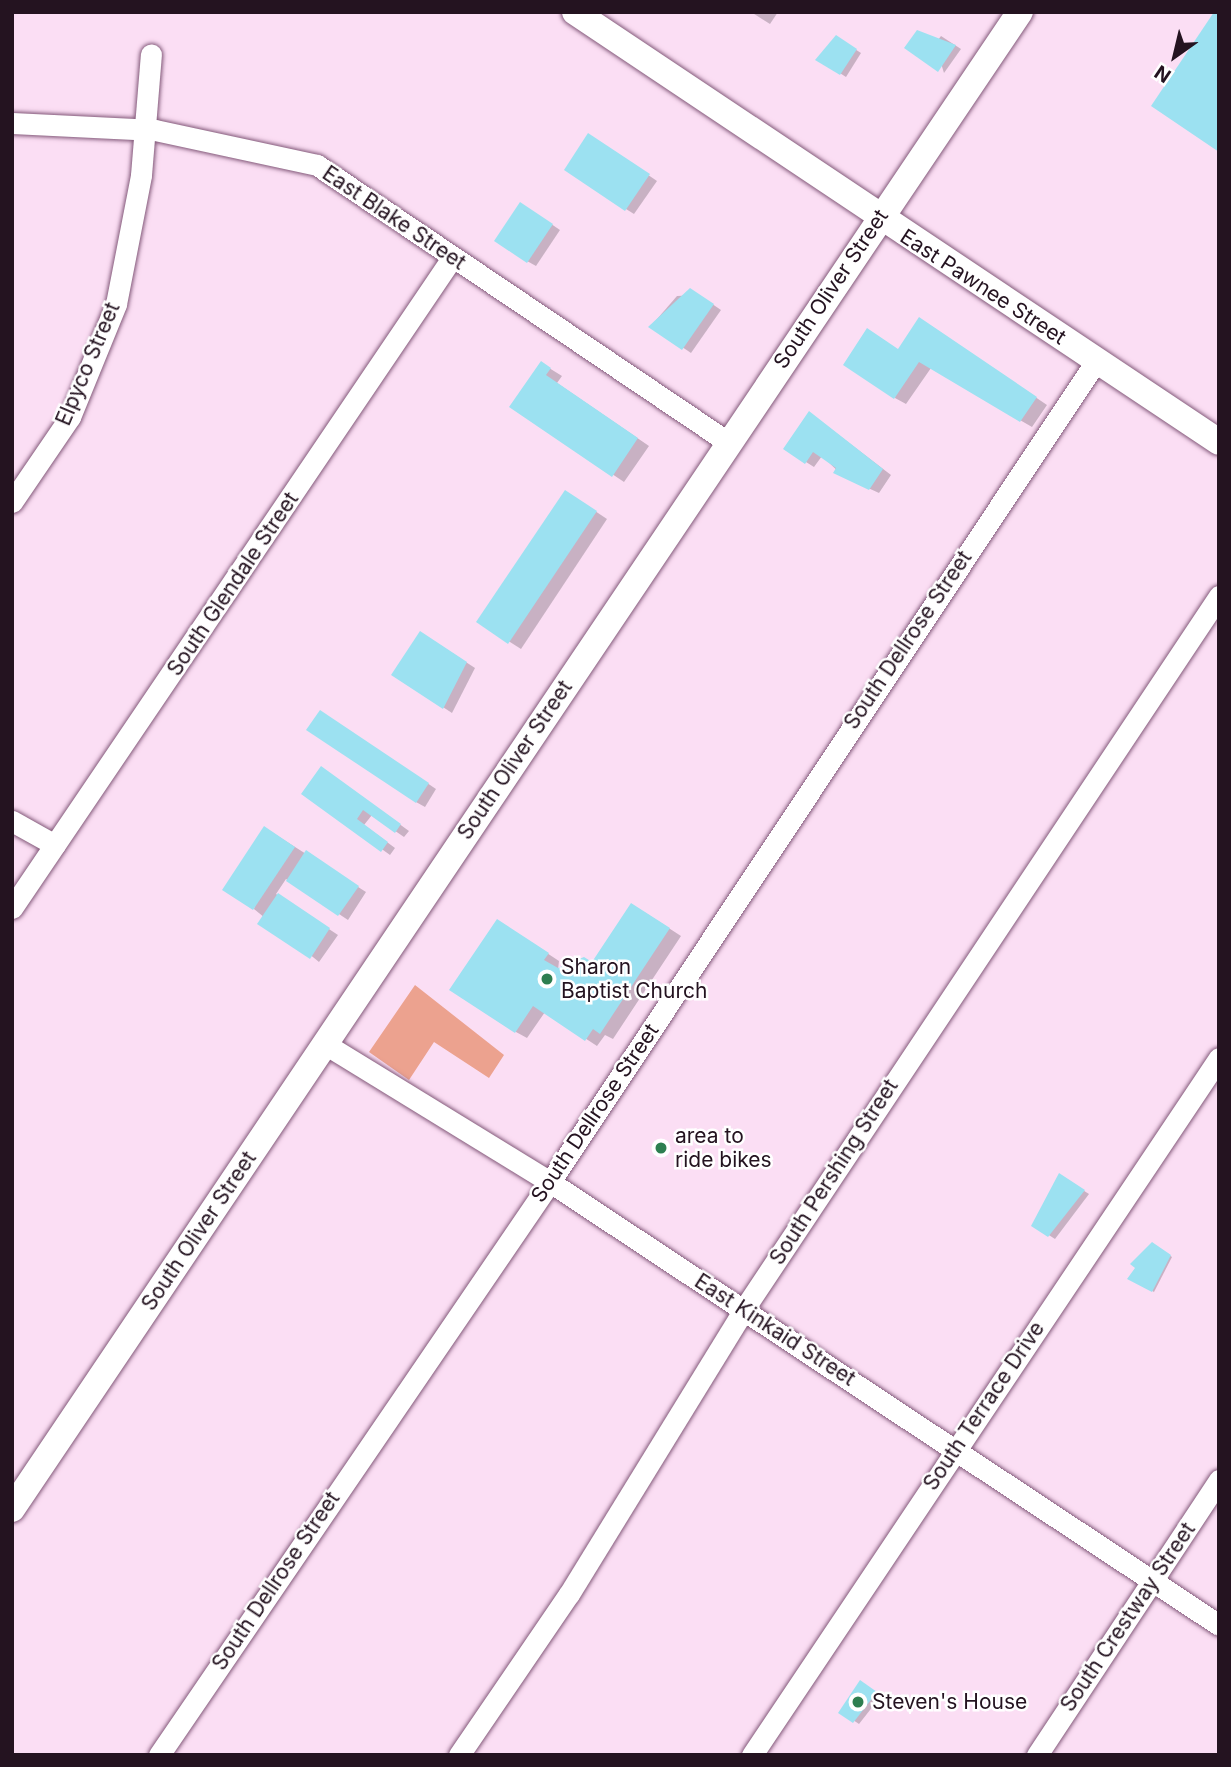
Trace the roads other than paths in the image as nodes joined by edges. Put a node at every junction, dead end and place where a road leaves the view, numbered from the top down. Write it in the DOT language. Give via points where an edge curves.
graph roads {
  1 [pos="575,12"];
  2 [pos="1020,12"];
  3 [pos="151,54"];
  4 [pos="12,123"];
  5 [pos="144,130"];
  6 [pos="878,219"];
  7 [pos="452,258"];
  8 [pos="1096,362"];
  9 [pos="1219,442"];
  10 [pos="729,443"];
  11 [pos="12,502"];
  12 [pos="1219,596"];
  13 [pos="12,821"];
  14 [pos="55,845"];
  15 [pos="12,908"];
  16 [pos="325,1044"];
  17 [pos="1219,1058"];
  18 [pos="550,1182"];
  19 [pos="744,1309"];
  20 [pos="955,1449"];
  21 [pos="1219,1480"];
  22 [pos="12,1509"];
  23 [pos="1152,1580"];
  24 [pos="1219,1625"];
  25 [pos="159,1755"];
  26 [pos="459,1755"];
  27 [pos="752,1755"];
  28 [pos="1037,1755"];
  1 -- 6 [label="main road, East Pawnee Street"];
  2 -- 6 [label="main road, South Oliver Street"];
  3 -- 5 [label="street, Elpyco Street"];
  4 -- 5 [label="street, East Blake Street"];
  5 -- 7 [label="street, East Blake Street" via="317,165"];
  5 -- 11 [label="street, Elpyco Street" via="116,304 70,417"];
  6 -- 8 [label="main road, East Pawnee Street"];
  6 -- 10 [label="main road, South Oliver Street"];
  7 -- 10 [label="street, East Blake Street"];
  7 -- 14 [label="street, South Glendale Street"];
  8 -- 9 [label="main road, East Pawnee Street"];
  8 -- 18 [label="street, South Dellrose Street"];
  10 -- 16 [label="main road, South Oliver Street"];
  12 -- 19 [label="street, South Pershing Street"];
  13 -- 14 [label="street"];
  14 -- 15 [label="street, South Glendale Street"];
  16 -- 18 [label="street, East Kinkaid Street"];
  16 -- 22 [label="main road, South Oliver Street"];
  17 -- 20 [label="street, South Terrace Drive"];
  18 -- 19 [label="street, East Kinkaid Street"];
  18 -- 25 [label="street, South Dellrose Street"];
  19 -- 20 [label="street, East Kinkaid Street"];
  19 -- 26 [label="street, South Pershing Street" via="569,1594"];
  20 -- 23 [label="street, East Kinkaid Street"];
  20 -- 27 [label="street, South Terrace Drive"];
  21 -- 23 [label="street, South Crestway Street"];
  23 -- 24 [label="street, East Kinkaid Street"];
  23 -- 28 [label="street, South Crestway Street"];
}
